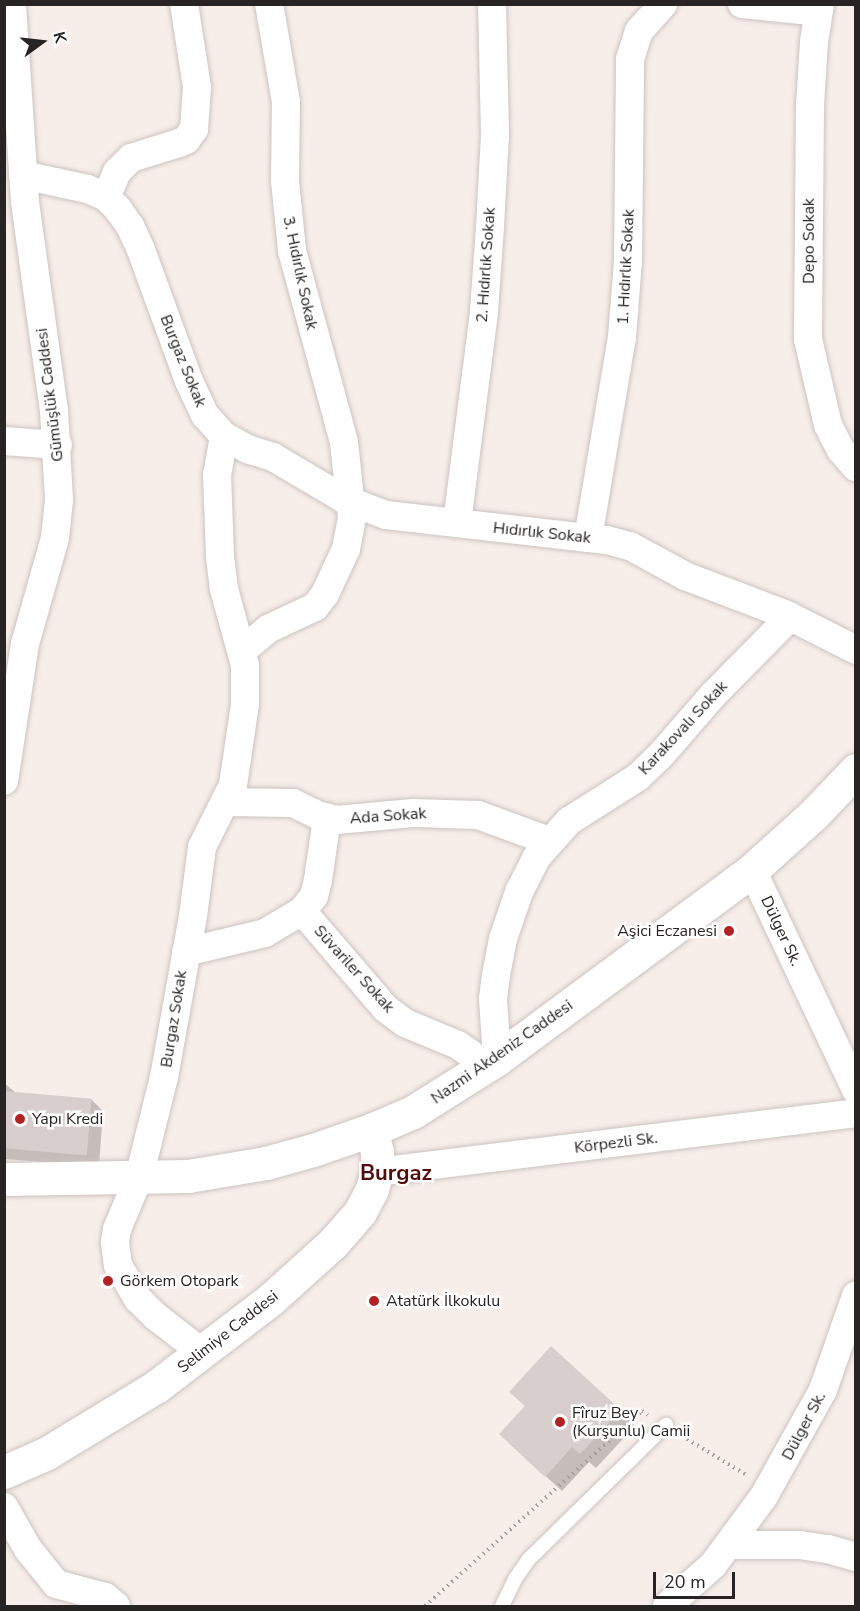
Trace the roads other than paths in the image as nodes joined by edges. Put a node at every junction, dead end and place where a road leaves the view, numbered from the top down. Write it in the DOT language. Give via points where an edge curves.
graph roads {
  1 [pos="12,4"];
  2 [pos="184,4"];
  3 [pos="269,4"];
  4 [pos="492,4"];
  5 [pos="663,4"];
  6 [pos="742,4"];
  7 [pos="819,8"];
  8 [pos="11,72"];
  9 [pos="24,176"];
  10 [pos="106,196"];
  11 [pos="224,436"];
  12 [pos="4,441"];
  13 [pos="58,445"];
  14 [pos="855,467"];
  15 [pos="351,502"];
  16 [pos="457,523"];
  17 [pos="588,538"];
  18 [pos="790,617"];
  19 [pos="855,650"];
  20 [pos="242,651"];
  21 [pos="855,770"];
  22 [pos="4,781"];
  23 [pos="227,802"];
  24 [pos="327,818"];
  25 [pos="549,841"];
  26 [pos="752,870"];
  27 [pos="302,911"];
  28 [pos="186,952"];
  29 [pos="490,1064"];
  30 [pos="855,1090"];
  31 [pos="855,1113"];
  32 [pos="372,1130"];
  33 [pos="377,1172"];
  34 [pos="139,1177"];
  35 [pos="4,1179"];
  36 [pos="855,1296"];
  37 [pos="849,1344"];
  38 [pos="203,1353"];
  39 [pos="666,1425"];
  40 [pos="4,1472"];
  41 [pos="4,1507"];
  42 [pos="729,1545"];
  43 [pos="855,1557"];
  44 [pos="72,1599"];
  45 [pos="116,1606"];
  46 [pos="502,1606"];
  47 [pos="666,1606"];
  1 -- 8 [label="street, Gümüşlük Caddesi"];
  2 -- 10 [label="street" via="197,87 194,129 186,140 130,158 117,172"];
  3 -- 15 [label="street, 3. Hıdırlık Sokak" via="285,102 285,181 292,250 344,442"];
  4 -- 16 [label="street, 2. Hıdırlık Sokak" via="495,135 490,227 484,311"];
  5 -- 17 [label="street, 1. Hıdırlık Sokak" via="639,31 630,59 628,261 622,336"];
  6 -- 7 [label="street"];
  7 -- 14 [label="street, Depo Sokak" via="810,105 808,339 828,425"];
  8 -- 9 [label="street, Gümüşlük Caddesi"];
  9 -- 10 [label="street" via="65,182"];
  9 -- 13 [label="street, Gümüşlük Caddesi"];
  10 -- 11 [label="street, Burgaz Sokak" via="130,226 189,381 205,416"];
  11 -- 15 [label="street, Hıdırlık Sokak" via="273,457"];
  11 -- 20 [label="street, Burgaz Sokak" via="217,474 220,557 224,589"];
  12 -- 13 [label="street"];
  13 -- 22 [label="street, Gümüşlük Caddesi" via="55,538 25,644"];
  15 -- 16 [label="street, Hıdırlık Sokak" via="394,517"];
  15 -- 20 [label="street" via="350,534 325,594 315,607 268,628"];
  16 -- 17 [label="street, Hıdırlık Sokak"];
  17 -- 18 [label="street, Hıdırlık Sokak" via="630,546 685,576"];
  18 -- 19 [label="street, Hıdırlık Sokak"];
  18 -- 25 [label="street, Karakovalı Sokak" via="638,777 578,814"];
  20 -- 23 [label="street, Burgaz Sokak" via="245,704"];
  21 -- 26 [label="street, Nazmi Akdeniz Caddesi" via="814,814"];
  23 -- 24 [label="street, Ada Sokak" via="293,802"];
  23 -- 28 [label="street, Burgaz Sokak" via="202,847"];
  24 -- 25 [label="street, Ada Sokak" via="363,819 413,813 478,815"];
  24 -- 27 [label="street" via="314,896"];
  25 -- 29 [label="street, Karakovalı Sokak" via="519,892 503,939 493,999"];
  26 -- 29 [label="street, Nazmi Akdeniz Caddesi"];
  26 -- 30 [label="street, Dülger Sk."];
  27 -- 28 [label="street, Süvariler Sokak" via="265,933"];
  27 -- 29 [label="street, Süvariler Sokak" via="385,1008 405,1023"];
  28 -- 34 [label="street, Burgaz Sokak" via="164,1077"];
  29 -- 32 [label="street, Nazmi Akdeniz Caddesi" via="412,1112"];
  31 -- 33 [label="street, Körpezli Sk."];
  32 -- 33 [label="street, Selimiye Caddesi"];
  32 -- 34 [label="street, Nazmi Akdeniz Caddesi" via="266,1163 188,1176"];
  33 -- 38 [label="street, Selimiye Caddesi" via="360,1212 333,1243"];
  34 -- 35 [label="street, Nazmi Akdeniz Caddesi"];
  34 -- 38 [label="street, Burgaz Sokak" via="117,1229 118,1265 147,1307"];
  36 -- 37 [label="street, Dülger Sk."];
  37 -- 42 [label="street, Dülger Sk." via="764,1496"];
  38 -- 40 [label="street, Selimiye Caddesi" via="92,1427"];
  39 -- 46 [label="lane" via="529,1559"];
  41 -- 44 [label="street" via="28,1549 56,1584 72,1591"];
  42 -- 43 [label="street" via="799,1545"];
  42 -- 47 [label="street, Dülger Sk."];
  44 -- 45 [label="street" via="105,1597"];
}
